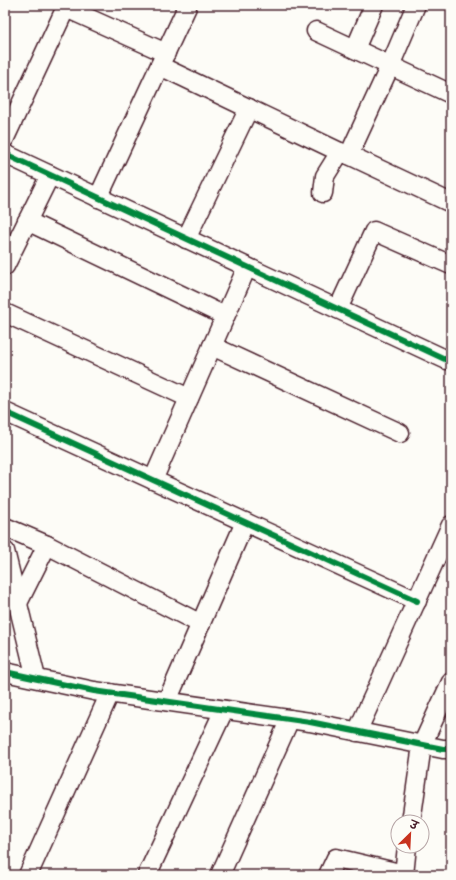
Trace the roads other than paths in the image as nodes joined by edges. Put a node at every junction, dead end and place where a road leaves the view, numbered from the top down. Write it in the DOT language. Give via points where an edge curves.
graph roads {
  1 [pos="184,5"];
  2 [pos="374,5"];
  3 [pos="416,5"];
  4 [pos="66,6"];
  5 [pos="316,31"];
  6 [pos="355,49"];
  7 [pos="163,60"];
  8 [pos="390,66"];
  9 [pos="451,94"];
  10 [pos="249,108"];
  11 [pos="5,138"];
  12 [pos="5,154"];
  13 [pos="344,154"];
  14 [pos="50,175"];
  15 [pos="323,193"];
  16 [pos="98,198"];
  17 [pos="451,203"];
  18 [pos="27,221"];
  19 [pos="186,239"];
  20 [pos="451,265"];
  21 [pos="5,266"];
  22 [pos="247,267"];
  23 [pos="338,309"];
  24 [pos="5,313"];
  25 [pos="226,316"];
  26 [pos="212,346"];
  27 [pos="447,360"];
  28 [pos="189,398"];
  29 [pos="5,412"];
  30 [pos="400,432"];
  31 [pos="152,480"];
  32 [pos="245,522"];
  33 [pos="451,525"];
  34 [pos="5,527"];
  35 [pos="47,546"];
  36 [pos="5,551"];
  37 [pos="417,601"];
  38 [pos="18,603"];
  39 [pos="201,624"];
  40 [pos="6,675"];
  41 [pos="36,678"];
  42 [pos="451,682"];
  43 [pos="110,693"];
  44 [pos="168,702"];
  45 [pos="224,710"];
  46 [pos="290,719"];
  47 [pos="357,732"];
  48 [pos="422,745"];
  49 [pos="451,749"];
  50 [pos="412,814"];
  51 [pos="406,854"];
  52 [pos="404,874"];
  53 [pos="28,875"];
  54 [pos="147,875"];
  55 [pos="220,875"];
  56 [pos="328,875"];
  1 -- 7 [label="street" via="188,7"];
  2 -- 6 [label="street"];
  3 -- 8 [label="street"];
  4 -- 7 [label="street"];
  4 -- 11 [label="street"];
  5 -- 6 [label="street"];
  6 -- 8 [label="street"];
  7 -- 10 [label="street"];
  7 -- 16 [label="street"];
  8 -- 9 [label="street"];
  8 -- 13 [label="street"];
  10 -- 13 [label="street"];
  10 -- 19 [label="street"];
  12 -- 14 [label="street"];
  13 -- 15 [label="street" via="325,176"];
  13 -- 17 [label="street"];
  14 -- 16 [label="street"];
  14 -- 18 [label="street"];
  16 -- 19 [label="street"];
  18 -- 21 [label="street"];
  18 -- 25 [label="street"];
  19 -- 22 [label="street"];
  20 -- 23 [label="street" via="374,231"];
  22 -- 23 [label="street"];
  22 -- 25 [label="street"];
  23 -- 27 [label="street"];
  24 -- 28 [label="street"];
  25 -- 26 [label="street"];
  26 -- 28 [label="street"];
  26 -- 30 [label="street"];
  28 -- 31 [label="street"];
  29 -- 31 [label="street"];
  31 -- 32 [label="street"];
  32 -- 37 [label="street"];
  32 -- 39 [label="street"];
  33 -- 37 [label="street"];
  34 -- 35 [label="street"];
  35 -- 38 [label="street"];
  35 -- 39 [label="street"];
  36 -- 38 [label="street"];
  37 -- 47 [label="street"];
  38 -- 41 [label="street"];
  39 -- 44 [label="street"];
  40 -- 41 [label="street"];
  41 -- 43 [label="street"];
  42 -- 48 [label="street"];
  43 -- 44 [label="street"];
  43 -- 53 [label="street"];
  44 -- 45 [label="street"];
  45 -- 46 [label="street"];
  45 -- 54 [label="street"];
  46 -- 47 [label="street"];
  46 -- 55 [label="street"];
  47 -- 48 [label="street"];
  48 -- 49 [label="street"];
  48 -- 50 [label="street"];
  51 -- 52 [label="street"];
  52 -- 56 [label="street" via="336,858"];
}
